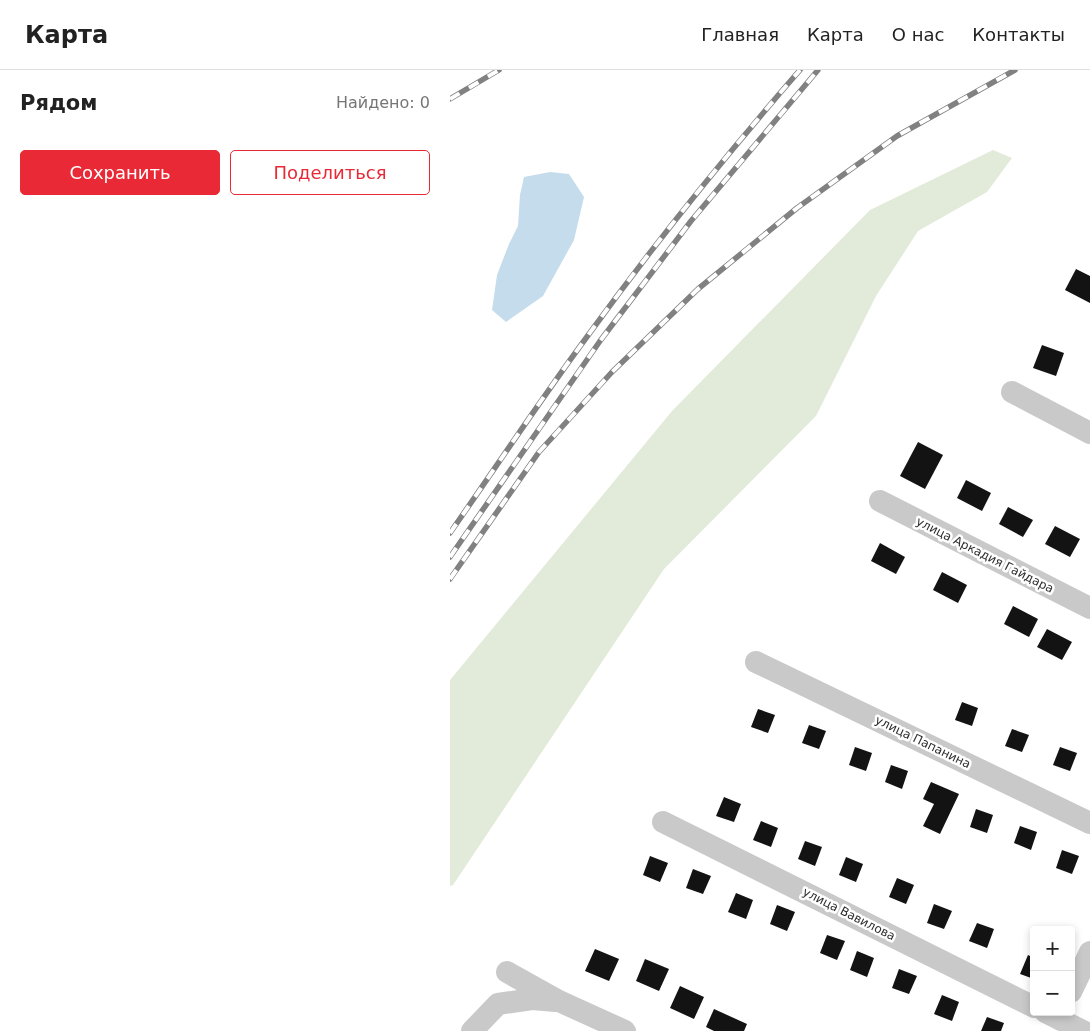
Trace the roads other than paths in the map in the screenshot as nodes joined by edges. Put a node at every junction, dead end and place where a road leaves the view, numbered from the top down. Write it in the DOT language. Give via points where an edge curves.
graph roads {
  1 [pos="1012,392"];
  2 [pos="1090,433"];
  3 [pos="880,501"];
  4 [pos="1090,608"];
  5 [pos="756,662"];
  6 [pos="664,822"];
  7 [pos="1090,823"];
  8 [pos="1090,952"];
  9 [pos="507,972"];
  10 [pos="1075,984"];
  11 [pos="560,1001"];
  12 [pos="1030,1005"];
  13 [pos="1055,1019"];
  14 [pos="472,1031"];
  15 [pos="625,1031"];
  16 [pos="1083,1031"];
  1 -- 2 [label="street"];
  3 -- 4 [label="street, улица Аркадия Гайдара"];
  5 -- 7 [label="street, улица Папанина"];
  6 -- 12 [label="street, улица Вавилова"];
  8 -- 10 [label="street"];
  9 -- 11 [label="street"];
  11 -- 14 [label="street" via="532,999 498,1004"];
  11 -- 15 [label="street"];
  13 -- 16 [label="street"];
}
